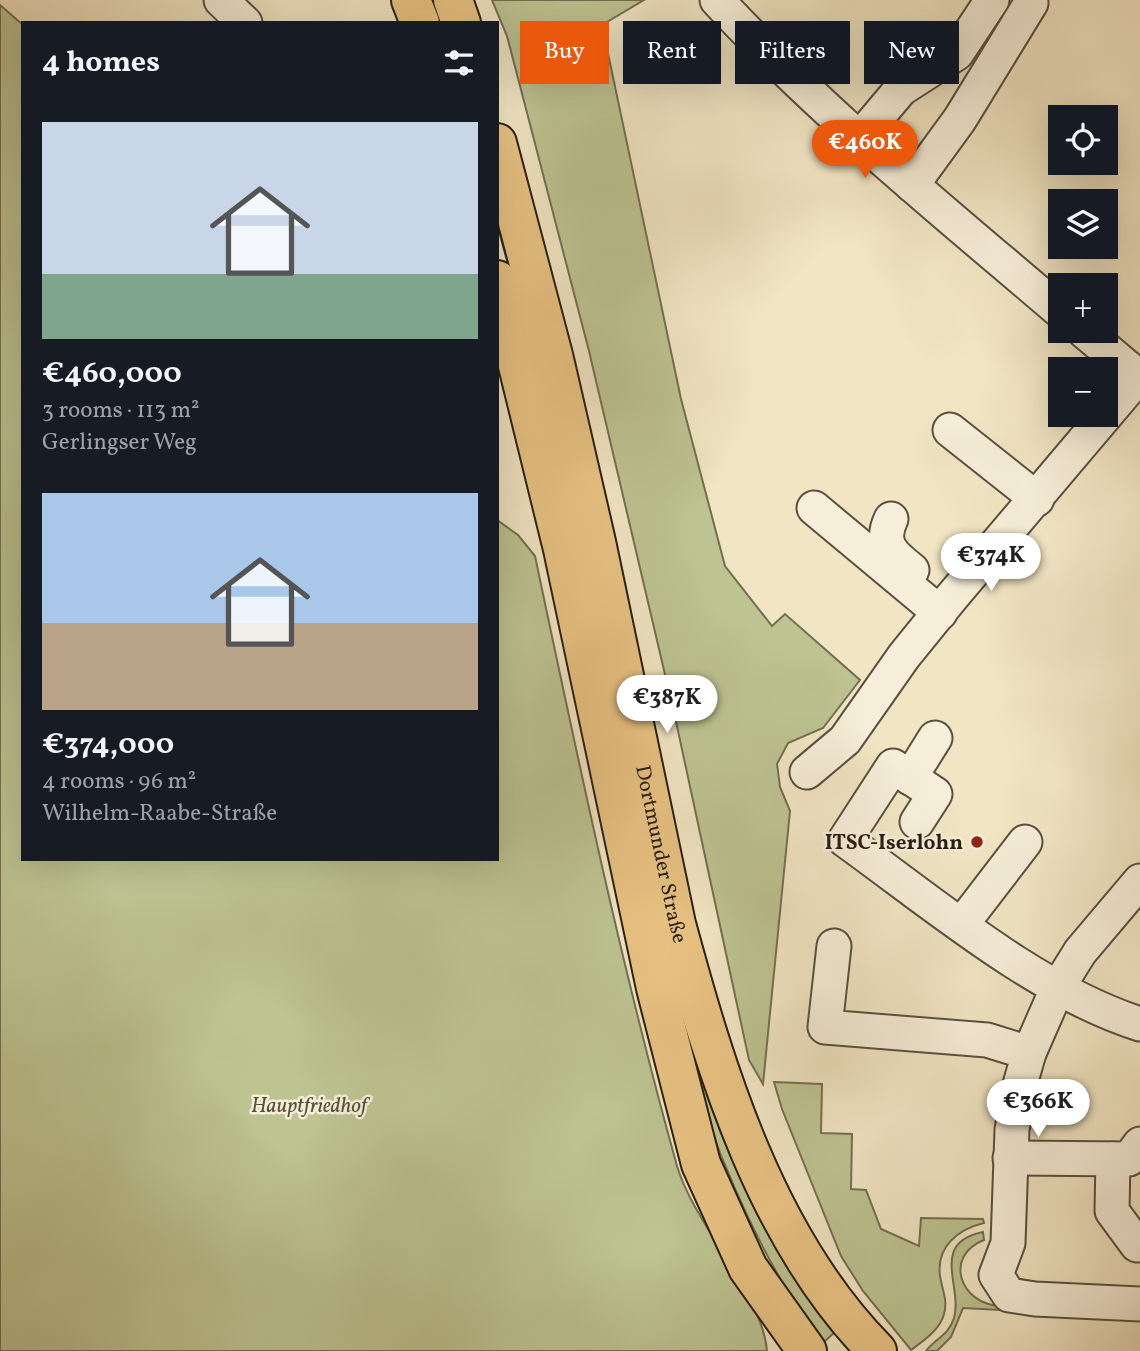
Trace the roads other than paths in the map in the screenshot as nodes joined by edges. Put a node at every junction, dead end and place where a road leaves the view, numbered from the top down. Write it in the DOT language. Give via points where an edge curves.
graph roads {
  1 [pos="221,0"];
  2 [pos="411,0"];
  3 [pos="453,0"];
  4 [pos="717,0"];
  5 [pos="992,0"];
  6 [pos="1031,2"];
  7 [pos="243,21"];
  8 [pos="419,21"];
  9 [pos="460,21"];
  10 [pos="859,139"];
  11 [pos="499,151"];
  12 [pos="912,185"];
  13 [pos="499,288"];
  14 [pos="1048,301"];
  15 [pos="1098,343"];
  16 [pos="1139,378"];
  17 [pos="950,430"];
  18 [pos="1037,499"];
  19 [pos="814,508"];
  20 [pos="891,519"];
  21 [pos="945,606"];
  22 [pos="935,738"];
  23 [pos="807,772"];
  24 [pos="910,778"];
  25 [pos="916,822"];
  26 [pos="1025,842"];
  27 [pos="1140,881"];
  28 [pos="962,924"];
  29 [pos="834,946"];
  30 [pos="1057,989"];
  31 [pos="1140,1024"];
  32 [pos="1029,1053"];
  33 [pos="1126,1152"];
  34 [pos="1010,1158"];
  35 [pos="1138,1245"];
  36 [pos="748,1268"];
  37 [pos="1140,1304"];
  38 [pos="866,1344"];
  39 [pos="777,1351"];
  40 [pos="807,1351"];
  1 -- 7 [label="street"];
  2 -- 8 [label="main road"];
  3 -- 9 [label="main road"];
  4 -- 10 [label="street" via="769,57"];
  5 -- 10 [label="street" via="957,53 901,89"];
  6 -- 12 [label="street" via="960,119"];
  10 -- 12 [label="street"];
  11 -- 38 [label="main road, Dortmunder Straße" via="556,368 676,924 701,1015 754,1161 823,1286"];
  12 -- 14 [label="street"];
  13 -- 36 [label="main road, Dortmunder Straße" via="560,536 680,1083 701,1164"];
  15 -- 16 [label="street"];
  16 -- 18 [label="street"];
  17 -- 18 [label="street"];
  18 -- 21 [label="street"];
  19 -- 21 [label="street"];
  20 -- 21 [label="street" via="884,533 887,546"];
  21 -- 23 [label="street" via="845,740"];
  22 -- 24 [label="street"];
  24 -- 25 [label="street" via="935,794"];
  24 -- 28 [label="street" via="894,766 845,840"];
  26 -- 28 [label="street"];
  27 -- 30 [label="street" via="1080,952"];
  28 -- 30 [label="street"];
  29 -- 32 [label="street" via="825,1027 987,1040"];
  30 -- 31 [label="street" via="1100,1011"];
  30 -- 32 [label="street"];
  32 -- 34 [label="street" via="1019,1088"];
  33 -- 34 [label="street"];
  33 -- 35 [label="street" via="1112,1211"];
  34 -- 37 [label="street" via="1008,1242 996,1275 1009,1295"];
  36 -- 39 [label="main road"];
  36 -- 40 [label="main road, Dortmunder Straße"];
}
